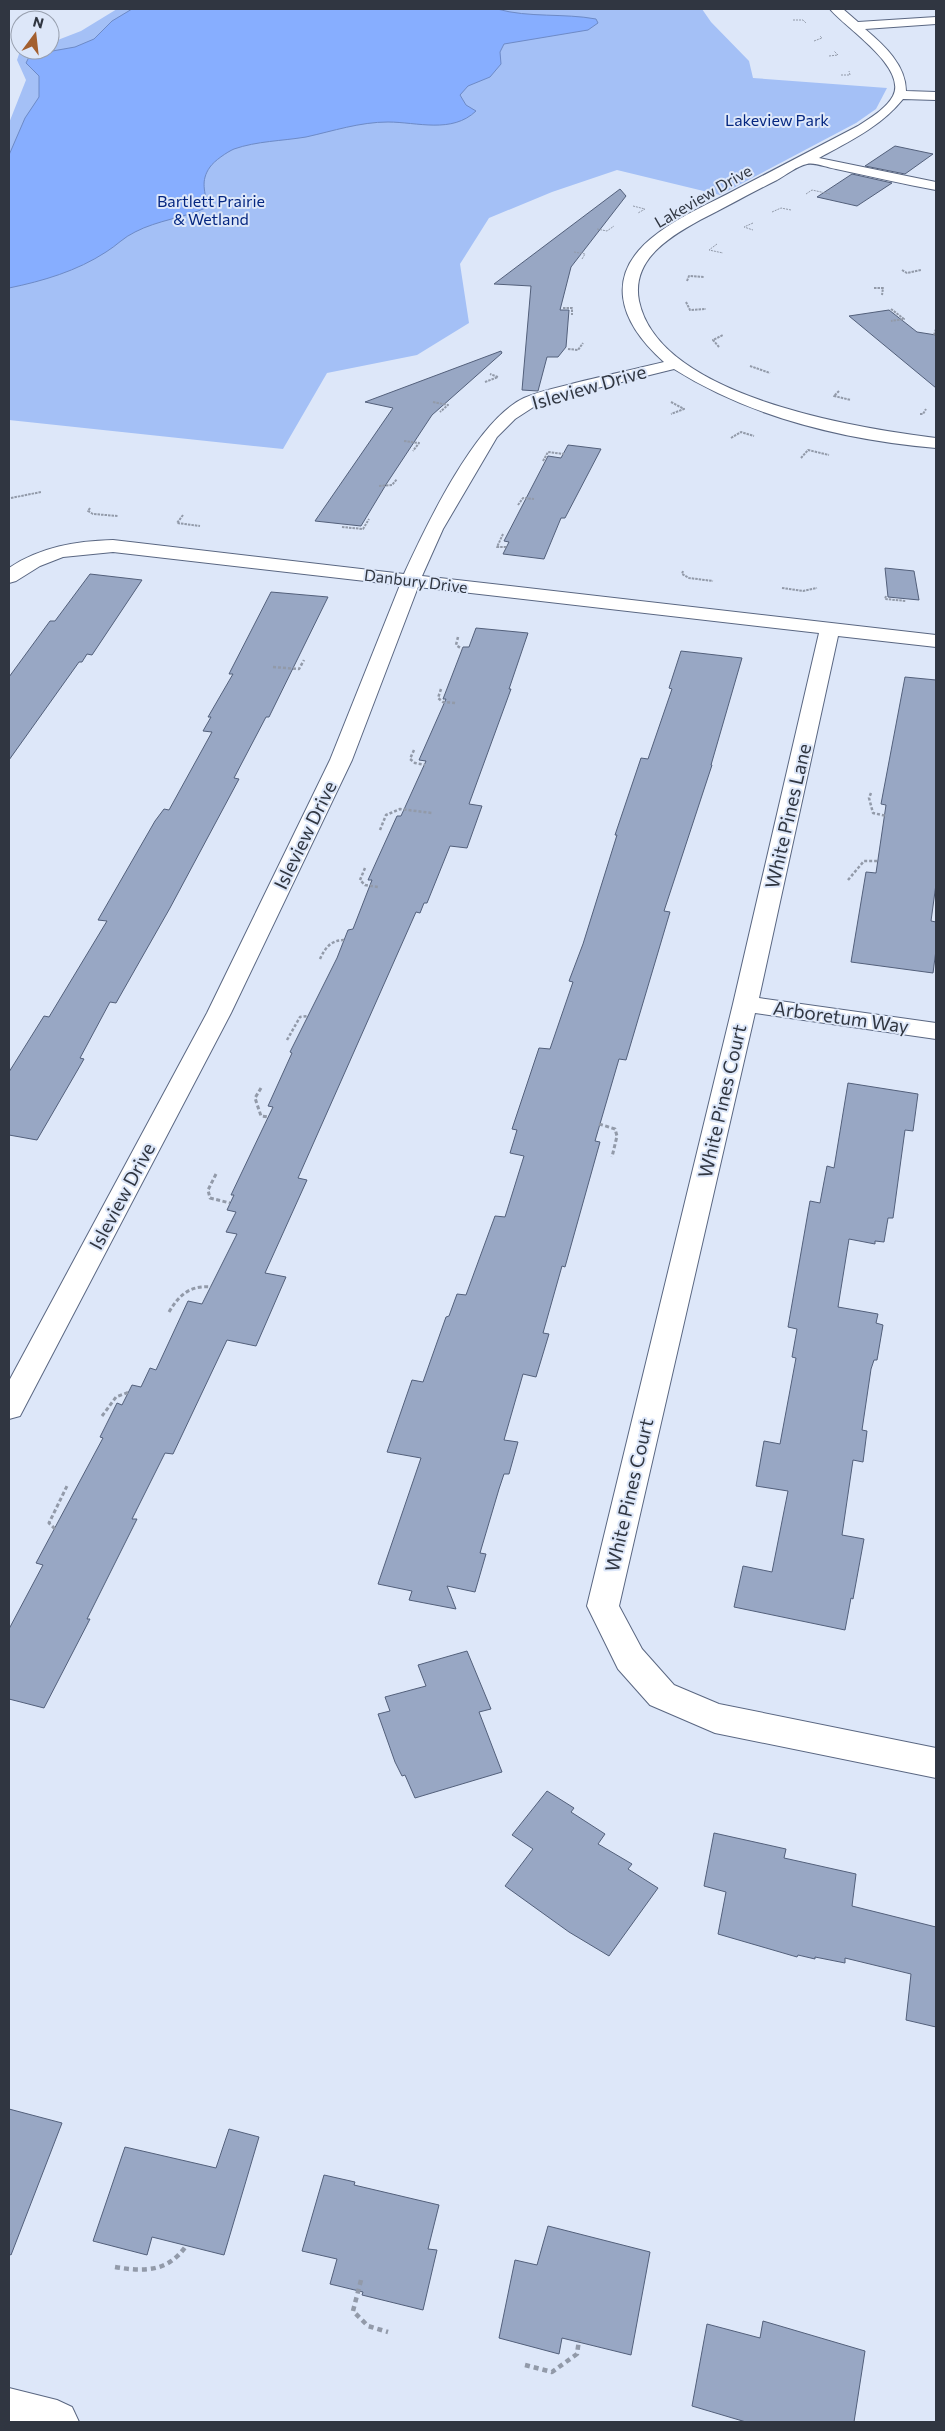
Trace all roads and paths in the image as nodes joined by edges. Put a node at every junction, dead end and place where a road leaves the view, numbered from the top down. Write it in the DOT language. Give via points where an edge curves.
graph roads {
  1 [pos="838,11"];
  2 [pos="855,19"];
  3 [pos="793,20"];
  4 [pos="936,20"];
  5 [pos="806,23"];
  6 [pos="820,36"];
  7 [pos="814,41"];
  8 [pos="834,51"];
  9 [pos="829,56"];
  10 [pos="849,71"];
  11 [pos="841,75"];
  12 [pos="900,95"];
  13 [pos="936,96"];
  14 [pos="806,159"];
  15 [pos="936,186"];
  16 [pos="806,194"];
  17 [pos="830,194"];
  18 [pos="633,206"];
  19 [pos="791,210"];
  20 [pos="772,212"];
  21 [pos="638,213"];
  22 [pos="753,223"];
  23 [pos="614,226"];
  24 [pos="596,229"];
  25 [pos="753,230"];
  26 [pos="717,244"];
  27 [pos="574,252"];
  28 [pos="722,253"];
  29 [pos="582,259"];
  30 [pos="902,270"];
  31 [pos="921,270"];
  32 [pos="704,277"];
  33 [pos="687,281"];
  34 [pos="874,288"];
  35 [pos="882,295"];
  36 [pos="686,302"];
  37 [pos="563,308"];
  38 [pos="706,309"];
  39 [pos="891,309"];
  40 [pos="572,315"];
  41 [pos="891,321"];
  42 [pos="936,329"];
  43 [pos="934,334"];
  44 [pos="723,335"];
  45 [pos="583,343"];
  46 [pos="719,347"];
  47 [pos="568,349"];
  48 [pos="675,364"];
  49 [pos="750,366"];
  50 [pos="770,373"];
  51 [pos="490,374"];
  52 [pos="485,382"];
  53 [pos="839,391"];
  54 [pos="851,400"];
  55 [pos="433,402"];
  56 [pos="671,402"];
  57 [pos="926,409"];
  58 [pos="440,412"];
  59 [pos="916,413"];
  60 [pos="670,414"];
  61 [pos="754,436"];
  62 [pos="731,438"];
  63 [pos="404,441"];
  64 [pos="936,443"];
  65 [pos="413,451"];
  66 [pos="564,454"];
  67 [pos="829,455"];
  68 [pos="801,458"];
  69 [pos="543,461"];
  70 [pos="397,478"];
  71 [pos="379,486"];
  72 [pos="42,492"];
  73 [pos="11,498"];
  74 [pos="534,499"];
  75 [pos="518,505"];
  76 [pos="90,508"];
  77 [pos="183,515"];
  78 [pos="118,516"];
  79 [pos="369,519"];
  80 [pos="200,526"];
  81 [pos="342,527"];
  82 [pos="503,534"];
  83 [pos="506,547"];
  84 [pos="683,571"];
  85 [pos="9,577"];
  86 [pos="410,580"];
  87 [pos="713,581"];
  88 [pos="782,588"];
  89 [pos="817,588"];
  90 [pos="886,596"];
  91 [pos="906,601"];
  92 [pos="830,629"];
  93 [pos="458,638"];
  94 [pos="936,641"];
  95 [pos="462,649"];
  96 [pos="304,660"];
  97 [pos="273,667"];
  98 [pos="441,689"];
  99 [pos="456,704"];
  100 [pos="414,750"];
  101 [pos="425,765"];
  102 [pos="871,793"];
  103 [pos="432,813"];
  104 [pos="887,816"];
  105 [pos="380,830"];
  106 [pos="878,861"];
  107 [pos="365,868"];
  108 [pos="848,880"];
  109 [pos="378,886"];
  110 [pos="344,940"];
  111 [pos="320,960"];
  112 [pos="745,1004"];
  113 [pos="308,1016"];
  114 [pos="936,1031"];
  115 [pos="287,1040"];
  116 [pos="261,1088"];
  117 [pos="268,1118"];
  118 [pos="599,1124"];
  119 [pos="612,1157"];
  120 [pos="216,1174"];
  121 [pos="230,1203"];
  122 [pos="211,1287"];
  123 [pos="169,1312"];
  124 [pos="129,1392"];
  125 [pos="9,1408"];
  126 [pos="102,1416"];
  127 [pos="67,1486"];
  128 [pos="55,1529"];
  129 [pos="936,1763"];
  130 [pos="186,2246"];
  131 [pos="115,2267"];
  132 [pos="361,2280"];
  133 [pos="388,2332"];
  134 [pos="579,2340"];
  135 [pos="525,2365"];
  136 [pos="9,2410"];
  137 [pos="58,2422"];
  1 -- 2 [label="street"];
  2 -- 4 [label="street"];
  2 -- 12 [label="street" via="890,60 900,78"];
  3 -- 5 [label="path"];
  6 -- 7 [label="path" via="822,38"];
  8 -- 9 [label="path" via="838,55"];
  10 -- 11 [label="path" via="850,76"];
  12 -- 13 [label="street"];
  12 -- 14 [label="street, Lakeview Drive" via="885,113 863,129"];
  14 -- 15 [label="street"];
  14 -- 48 [label="street, Lakeview Drive" via="677,227 644,252 631,276 630,306 644,334"];
  16 -- 17 [label="path" via="812,190"];
  18 -- 21 [label="path" via="645,209"];
  19 -- 20 [label="path" via="780,208"];
  22 -- 25 [label="path" via="744,227"];
  23 -- 24 [label="path" via="607,231"];
  26 -- 28 [label="path" via="709,250"];
  27 -- 29 [label="path" via="584,254"];
  30 -- 31 [label="path" via="908,273"];
  32 -- 33 [label="path" via="689,276"];
  34 -- 35 [label="path" via="883,288"];
  36 -- 38 [label="path" via="690,310"];
  37 -- 40 [label="path" via="572,308"];
  39 -- 41 [label="path" via="904,319"];
  42 -- 43 [label="path"];
  44 -- 46 [label="path" via="713,340"];
  45 -- 47 [label="path" via="578,350"];
  48 -- 64 [label="street, Lakeview Drive" via="736,396 817,423"];
  48 -- 86 [label="street, Isleview Drive" via="552,394 529,402 509,415 490,434 434,529"];
  49 -- 50 [label="path"];
  51 -- 52 [label="path" via="498,377"];
  53 -- 54 [label="path" via="834,396"];
  55 -- 58 [label="path" via="448,405"];
  56 -- 60 [label="path" via="684,409"];
  57 -- 59 [label="path" via="923,414"];
  61 -- 62 [label="path" via="741,432"];
  63 -- 65 [label="path" via="419,443"];
  66 -- 69 [label="path" via="548,452"];
  67 -- 68 [label="path" via="808,450"];
  70 -- 71 [label="path" via="392,485"];
  72 -- 73 [label="path"];
  74 -- 75 [label="path" via="523,498"];
  76 -- 78 [label="path" via="88,511 93,514"];
  77 -- 80 [label="path" via="177,523"];
  79 -- 81 [label="path" via="363,529"];
  82 -- 83 [label="path" via="497,547"];
  84 -- 87 [label="path" via="682,574 688,578"];
  85 -- 86 [label="street, Danbury Drive" via="35,559 52,553 104,546"];
  86 -- 92 [label="street, Danbury Drive"];
  86 -- 125 [label="street, Isleview Drive" via="341,760 220,1013"];
  88 -- 89 [label="path" via="803,591"];
  90 -- 91 [label="path" via="885,599"];
  92 -- 94 [label="street, Danbury Drive"];
  92 -- 112 [label="street, White Pines Lane"];
  93 -- 95 [label="path" via="456,645"];
  96 -- 97 [label="path" via="299,669"];
  98 -- 99 [label="path" via="438,698"];
  100 -- 101 [label="path" via="410,759 415,764"];
  102 -- 104 [label="path" via="873,813"];
  103 -- 105 [label="path" via="400,809 386,816"];
  106 -- 108 [label="path" via="864,861"];
  107 -- 109 [label="path" via="360,880 365,885"];
  110 -- 111 [label="path" via="334,941"];
  112 -- 114 [label="street, Arboretum Way"];
  112 -- 129 [label="street, White Pines Court" via="603,1606 630,1659 662,1695 715,1718"];
  113 -- 115 [label="path" via="300,1017"];
  116 -- 117 [label="path" via="255,1098 261,1116"];
  118 -- 119 [label="path" via="614,1129 617,1136"];
  120 -- 121 [label="path" via="208,1190 210,1198"];
  122 -- 123 [label="path" via="201,1285 184,1291"];
  124 -- 126 [label="path" via="125,1391 111,1401"];
  127 -- 128 [label="path" via="49,1523"];
  130 -- 131 [label="path" via="180,2256 158,2269 138,2272"];
  132 -- 133 [label="path" via="353,2311 368,2326"];
  134 -- 135 [label="path" via="577,2354 552,2372"];
  136 -- 137 [label="street"];
}
